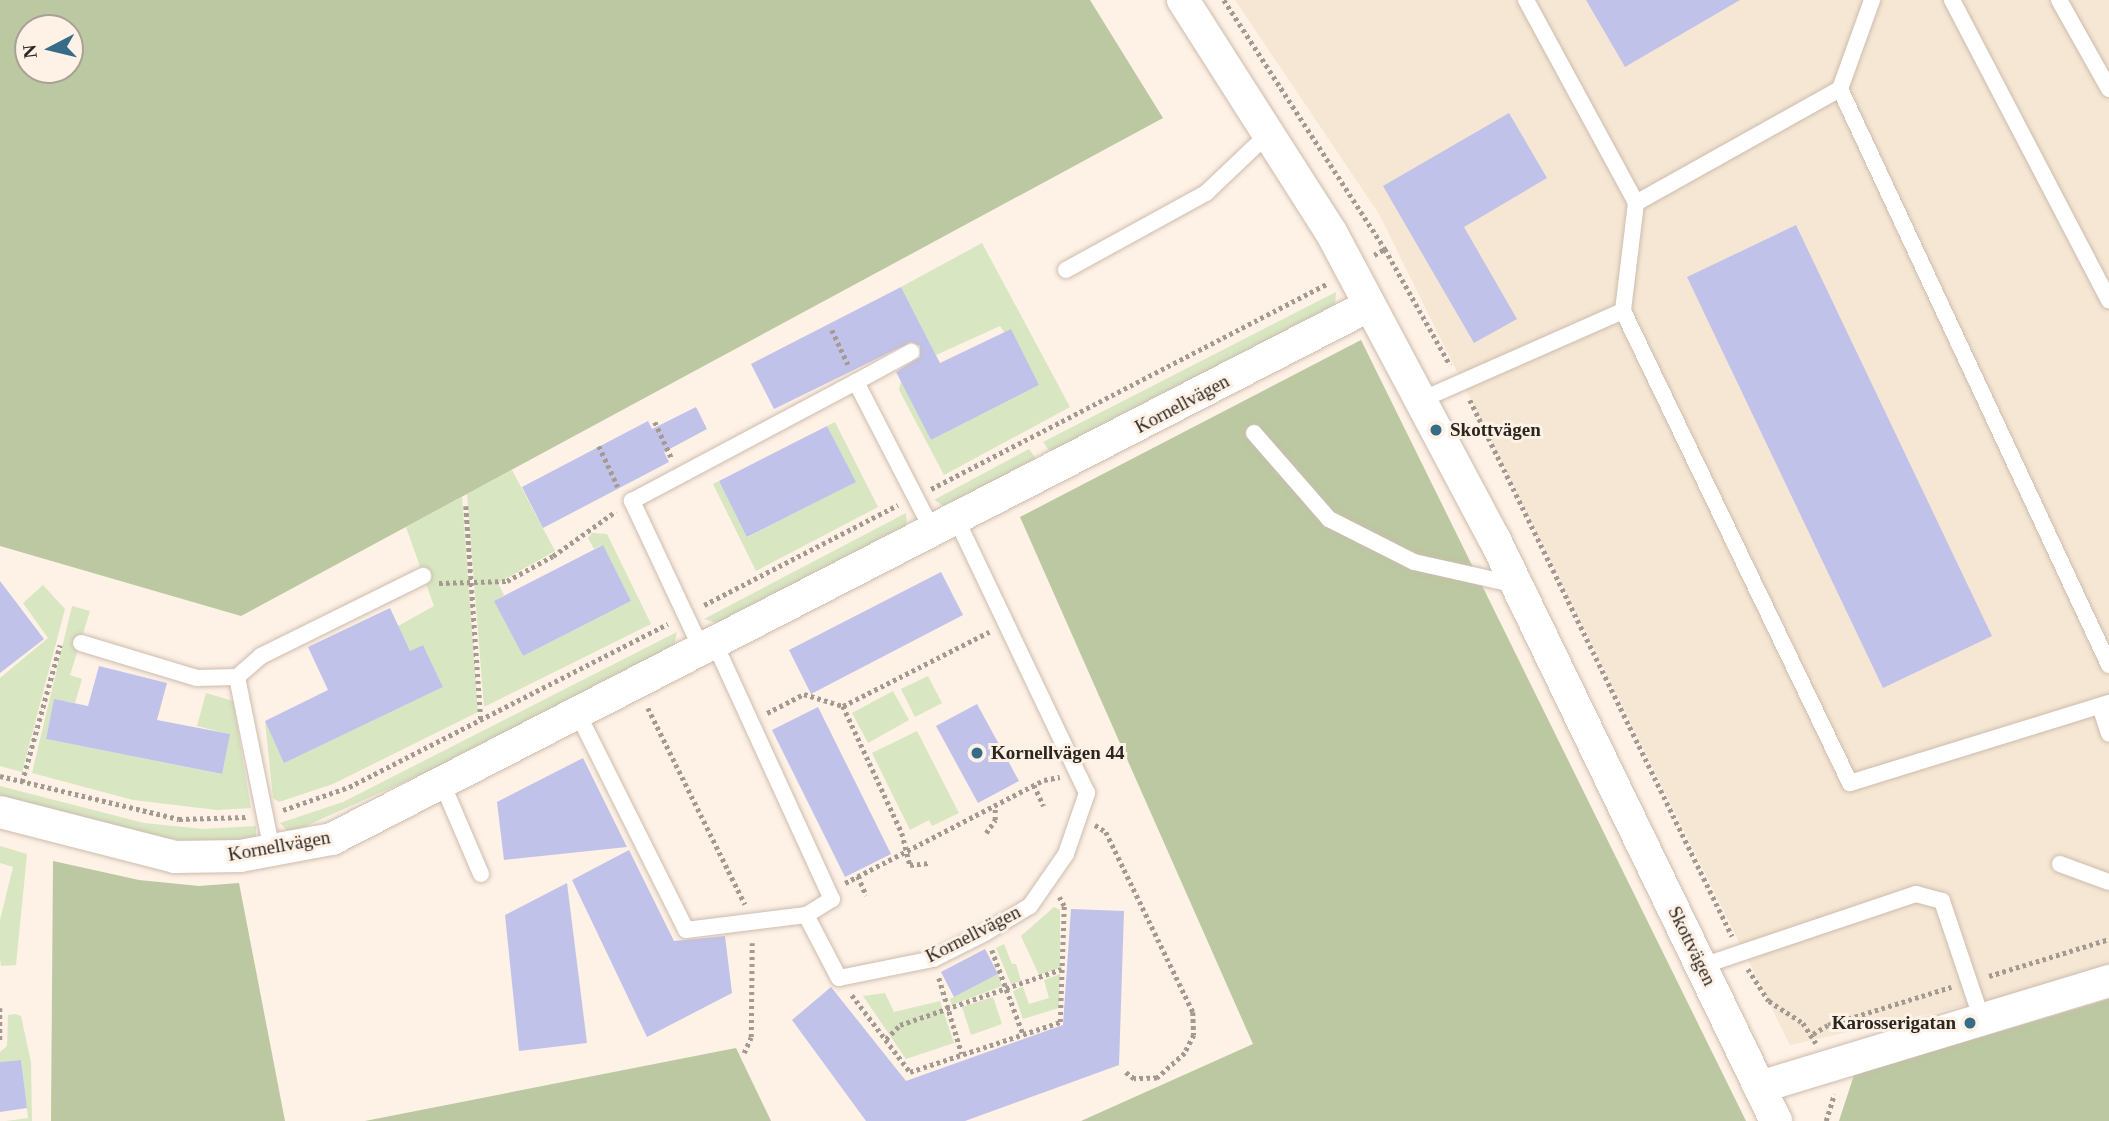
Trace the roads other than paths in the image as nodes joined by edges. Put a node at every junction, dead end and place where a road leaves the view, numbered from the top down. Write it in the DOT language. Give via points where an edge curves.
graph roads {
  1 [pos="1183,0"];
  2 [pos="1526,0"];
  3 [pos="1872,0"];
  4 [pos="1952,0"];
  5 [pos="2059,0"];
  6 [pos="1840,89"];
  7 [pos="2109,89"];
  8 [pos="1268,134"];
  9 [pos="1636,203"];
  10 [pos="1066,270"];
  11 [pos="2109,300"];
  12 [pos="1370,305"];
  13 [pos="1623,311"];
  14 [pos="911,352"];
  15 [pos="856,382"];
  16 [pos="1421,400"];
  17 [pos="1254,433"];
  18 [pos="945,527"];
  19 [pos="423,576"];
  20 [pos="1517,585"];
  21 [pos="81,643"];
  22 [pos="708,647"];
  23 [pos="2109,665"];
  24 [pos="237,677"];
  25 [pos="2105,705"];
  26 [pos="578,714"];
  27 [pos="2109,734"];
  28 [pos="442,783"];
  29 [pos="0,813"];
  30 [pos="272,851"];
  31 [pos="2060,864"];
  32 [pos="481,874"];
  33 [pos="2109,882"];
  34 [pos="806,915"];
  35 [pos="1702,966"];
  36 [pos="2109,981"];
  37 [pos="1982,1020"];
  38 [pos="1760,1087"];
  39 [pos="1776,1121"];
  1 -- 8 [label="street, Skottvägen"];
  2 -- 9 [label="lane"];
  3 -- 6 [label="lane"];
  4 -- 11 [label="lane"];
  5 -- 7 [label="lane"];
  6 -- 9 [label="lane"];
  6 -- 23 [label="lane"];
  8 -- 10 [label="lane" via="1206,193"];
  8 -- 12 [label="street, Skottvägen"];
  9 -- 13 [label="lane"];
  12 -- 16 [label="street, Skottvägen"];
  12 -- 18 [label="street, Kornellvägen"];
  13 -- 16 [label="lane"];
  13 -- 25 [label="lane" via="1850,783"];
  14 -- 15 [label="lane"];
  15 -- 18 [label="lane" via="916,496"];
  15 -- 22 [label="lane" via="632,501 685,615"];
  16 -- 20 [label="street, Skottvägen"];
  17 -- 20 [label="lane" via="1329,519 1414,562"];
  18 -- 22 [label="street, Kornellvägen"];
  18 -- 34 [label="lane, Kornellvägen" via="1006,624 1087,793 1066,854 1030,906 933,959 839,978"];
  19 -- 24 [label="lane" via="261,656"];
  20 -- 35 [label="street, Skottvägen"];
  21 -- 24 [label="lane" via="197,678"];
  22 -- 26 [label="street, Kornellvägen"];
  22 -- 34 [label="lane" via="751,722 832,899"];
  24 -- 30 [label="lane"];
  25 -- 27 [label="lane"];
  26 -- 28 [label="street, Kornellvägen"];
  26 -- 34 [label="lane" via="686,930"];
  28 -- 30 [label="street, Kornellvägen" via="332,839"];
  28 -- 32 [label="lane"];
  29 -- 30 [label="street, Kornellvägen" via="175,857"];
  31 -- 33 [label="lane"];
  35 -- 37 [label="lane" via="1916,894 1942,901"];
  35 -- 38 [label="street, Skottvägen"];
  36 -- 37 [label="street"];
  37 -- 38 [label="street"];
  38 -- 39 [label="street, Skottvägen"];
}
